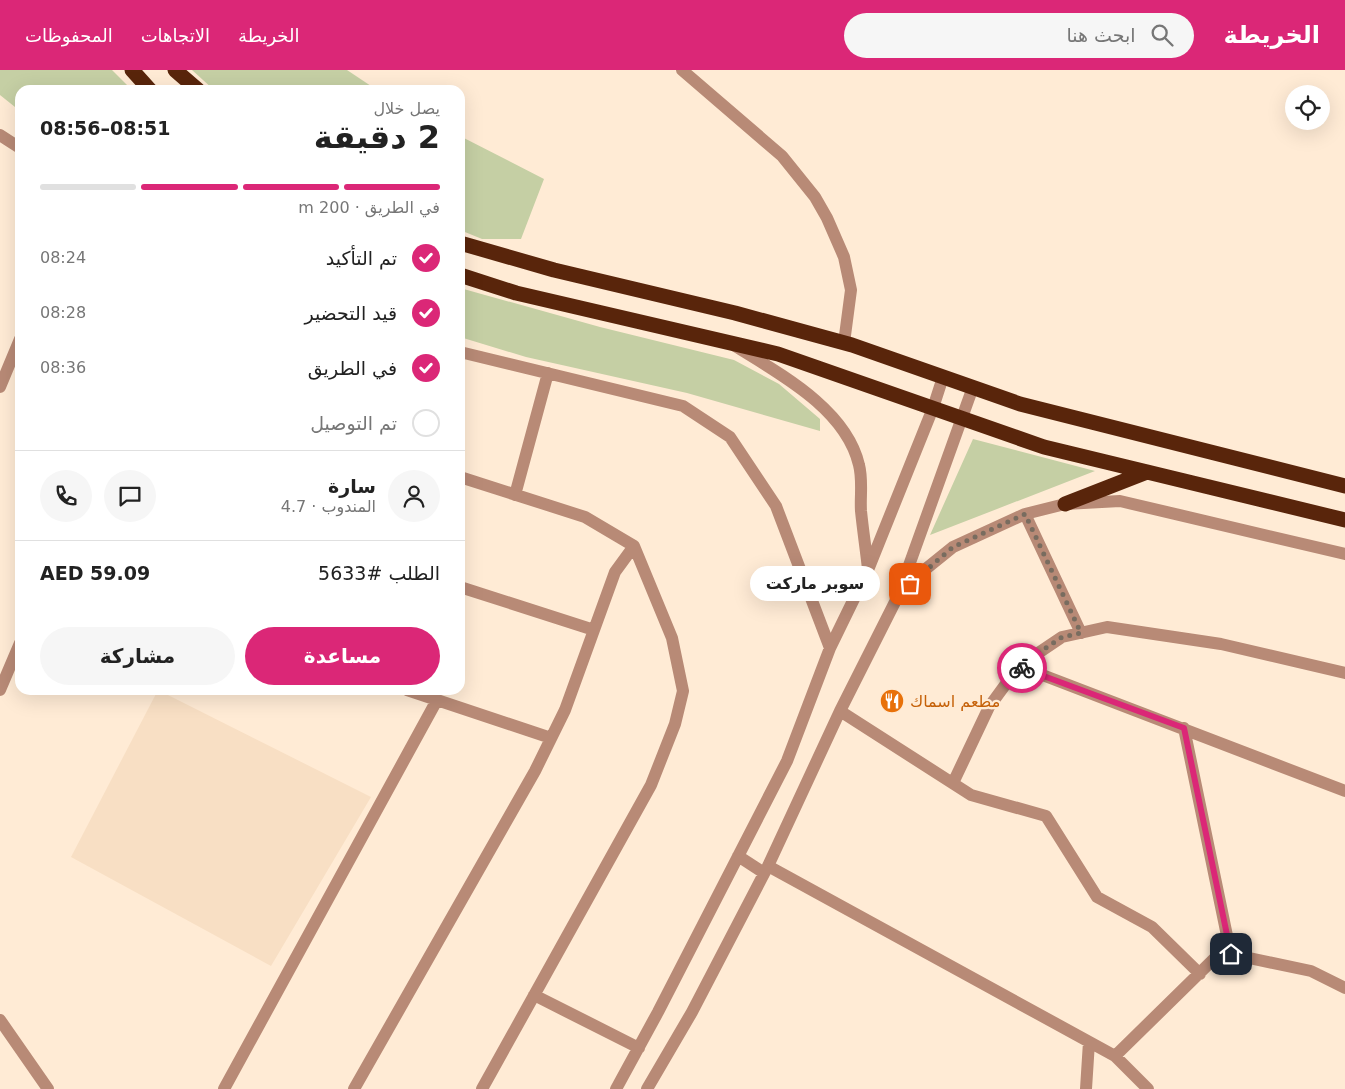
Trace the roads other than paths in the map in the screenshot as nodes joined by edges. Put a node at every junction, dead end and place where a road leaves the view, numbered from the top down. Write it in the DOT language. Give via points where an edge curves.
graph roads {
  1 [pos="132,70"];
  2 [pos="175,70"];
  3 [pos="682,70"];
  4 [pos="146,85"];
  5 [pos="192,85"];
  6 [pos="0,135"];
  7 [pos="15,145"];
  8 [pos="465,244"];
  9 [pos="465,277"];
  10 [pos="844,343"];
  11 [pos="731,344"];
  12 [pos="15,351"];
  13 [pos="465,353"];
  14 [pos="548,373"];
  15 [pos="943,377"];
  16 [pos="0,387"];
  17 [pos="973,387"];
  18 [pos="933,408"];
  19 [pos="961,418"];
  20 [pos="1147,472"];
  21 [pos="465,479"];
  22 [pos="1345,486"];
  23 [pos="515,495"];
  24 [pos="1065,504"];
  25 [pos="1025,514"];
  26 [pos="1345,520"];
  27 [pos="634,546"];
  28 [pos="1345,554"];
  29 [pos="868,570"];
  30 [pos="465,589"];
  31 [pos="898,596"];
  32 [pos="594,630"];
  33 [pos="1081,633"];
  34 [pos="830,648"];
  35 [pos="15,655"];
  36 [pos="1019,666"];
  37 [pos="1345,673"];
  38 [pos="0,690"];
  39 [pos="422,695"];
  40 [pos="437,700"];
  41 [pos="840,711"];
  42 [pos="1184,728"];
  43 [pos="551,738"];
  44 [pos="953,783"];
  45 [pos="1345,790"];
  46 [pos="738,856"];
  47 [pos="766,870"];
  48 [pos="1231,954"];
  49 [pos="1200,974"];
  50 [pos="1345,988"];
  51 [pos="534,995"];
  52 [pos="0,1020"];
  53 [pos="1089,1042"];
  54 [pos="638,1048"];
  55 [pos="1115,1056"];
  56 [pos="48,1089"];
  57 [pos="224,1089"];
  58 [pos="354,1089"];
  59 [pos="482,1089"];
  60 [pos="616,1089"];
  61 [pos="648,1089"];
  62 [pos="1086,1089"];
  63 [pos="1148,1089"];
  1 -- 4 [label="highway"];
  2 -- 5 [label="highway"];
  3 -- 10 [label="street" via="782,156 815,197 844,257 851,290"];
  6 -- 7 [label="street"];
  8 -- 10 [label="highway"];
  9 -- 11 [label="highway" via="516,293"];
  10 -- 15 [label="highway"];
  11 -- 18 [label="highway" via="778,354"];
  11 -- 29 [label="street" via="796,384 828,413 848,438 859,466"];
  12 -- 16 [label="street"];
  13 -- 14 [label="street"];
  14 -- 23 [label="street"];
  14 -- 34 [label="street" via="683,406 730,437 776,506"];
  15 -- 17 [label="highway"];
  15 -- 18 [label="street"];
  17 -- 19 [label="street"];
  17 -- 22 [label="highway" via="1020,404"];
  18 -- 19 [label="highway"];
  18 -- 29 [label="street"];
  19 -- 20 [label="highway" via="1044,447"];
  19 -- 31 [label="street"];
  20 -- 24 [label="highway"];
  20 -- 26 [label="highway"];
  21 -- 23 [label="street"];
  23 -- 27 [label="street" via="585,517"];
  24 -- 25 [label="street"];
  24 -- 28 [label="street" via="1120,501"];
  25 -- 31 [label="street" via="953,547"];
  25 -- 33 [label="street"];
  27 -- 32 [label="street" via="615,572"];
  27 -- 51 [label="street" via="672,638 683,691 675,724 650,785"];
  29 -- 34 [label="street"];
  30 -- 32 [label="street"];
  31 -- 41 [label="street"];
  32 -- 43 [label="street" via="565,710"];
  33 -- 36 [label="street" via="1062,637"];
  33 -- 37 [label="street" via="1107,627 1202,641"];
  34 -- 46 [label="street" via="787,761"];
  35 -- 38 [label="street"];
  36 -- 42 [label="street"];
  36 -- 44 [label="street" via="989,707"];
  39 -- 40 [label="street"];
  40 -- 43 [label="street"];
  40 -- 57 [label="street"];
  41 -- 44 [label="street"];
  41 -- 47 [label="street"];
  42 -- 45 [label="street"];
  42 -- 48 [label="street"];
  43 -- 58 [label="street"];
  44 -- 49 [label="street" via="971,795 1046,816 1097,897 1152,927"];
  46 -- 47 [label="street"];
  46 -- 54 [label="street"];
  47 -- 53 [label="street"];
  47 -- 61 [label="street"];
  48 -- 49 [label="street" via="1221,952"];
  48 -- 50 [label="street" via="1311,971"];
  49 -- 55 [label="street"];
  51 -- 54 [label="street"];
  51 -- 59 [label="street"];
  52 -- 56 [label="street"];
  53 -- 55 [label="street"];
  53 -- 62 [label="street"];
  54 -- 60 [label="street"];
  55 -- 63 [label="street"];
}
